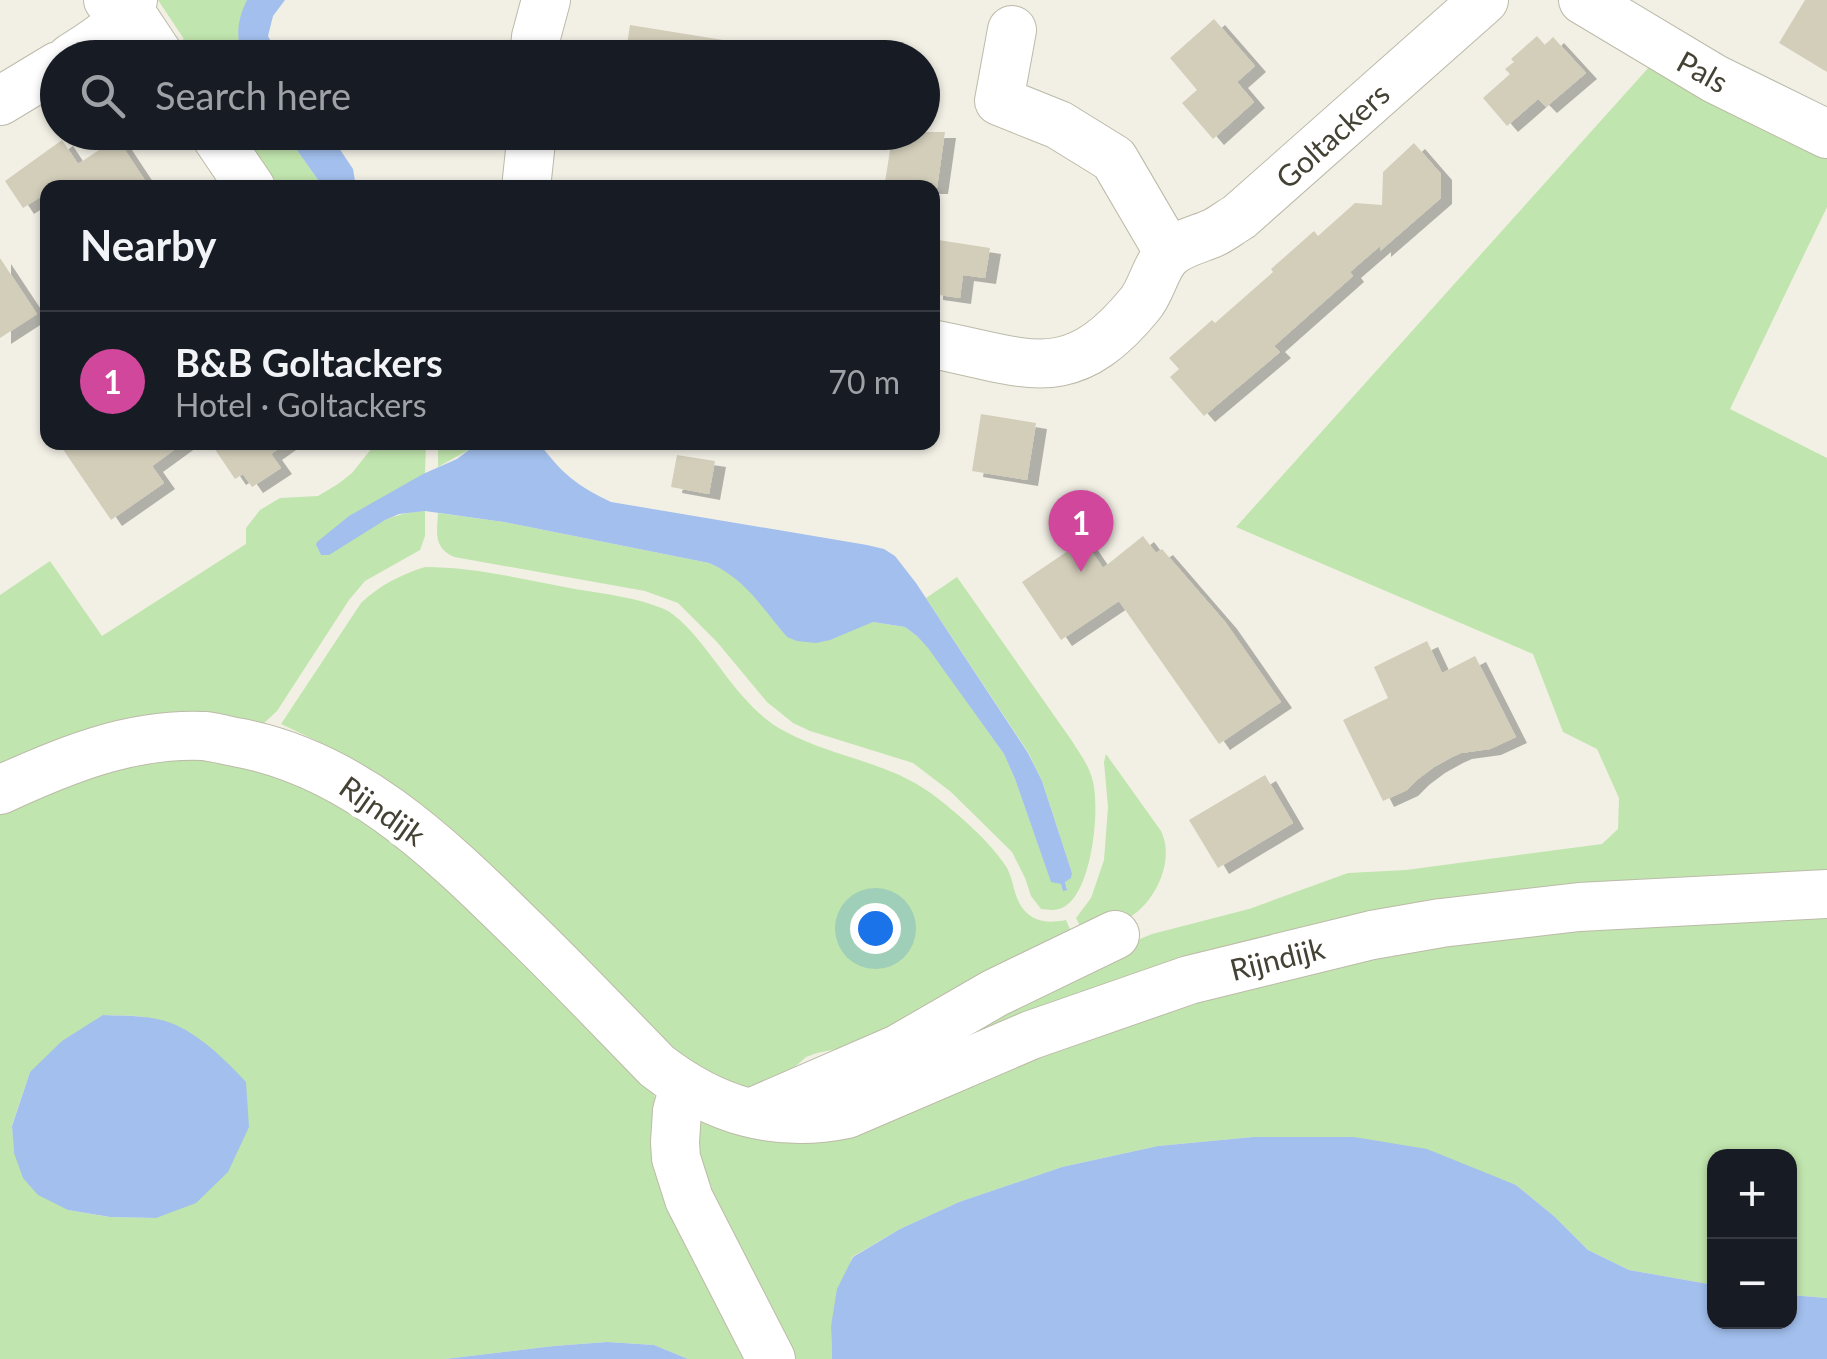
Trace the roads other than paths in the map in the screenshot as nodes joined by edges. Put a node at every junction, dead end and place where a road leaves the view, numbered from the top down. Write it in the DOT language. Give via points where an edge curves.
graph roads {
  1 [pos="546,0"];
  2 [pos="1484,0"];
  3 [pos="1583,0"];
  4 [pos="123,4"];
  5 [pos="1012,30"];
  6 [pos="99,40"];
  7 [pos="149,40"];
  8 [pos="536,40"];
  9 [pos="40,77"];
  10 [pos="0,101"];
  11 [pos="1827,134"];
  12 [pos="226,150"];
  13 [pos="530,150"];
  14 [pos="246,180"];
  15 [pos="527,180"];
  16 [pos="1169,252"];
  17 [pos="940,346"];
  18 [pos="0,790"];
  19 [pos="1827,894"];
  20 [pos="1115,935"];
  21 [pos="684,1086"];
  22 [pos="752,1112"];
  23 [pos="771,1359"];
  1 -- 8 [label="street"];
  2 -- 16 [label="street, Goltackers" via="1239,217"];
  3 -- 11 [label="street, Pals" via="1716,79"];
  4 -- 6 [label="street"];
  4 -- 7 [label="street"];
  5 -- 16 [label="street" via="999,101 1114,159"];
  9 -- 10 [label="street"];
  12 -- 14 [label="street"];
  13 -- 15 [label="street"];
  16 -- 17 [label="street" via="1135,310 1104,342 1076,358 1024,364"];
  18 -- 21 [label="street, Rijndijk" via="116,744 165,738 206,736 296,758 394,813 466,873"];
  19 -- 22 [label="street, Rijndijk" via="1579,907 1372,935 1190,980 1031,1034 847,1114 819,1120"];
  20 -- 22 [label="street" via="898,1048"];
  21 -- 22 [label="street, Rijndijk" via="722,1106"];
  21 -- 23 [label="street" via="675,1142 685,1188"];
}
